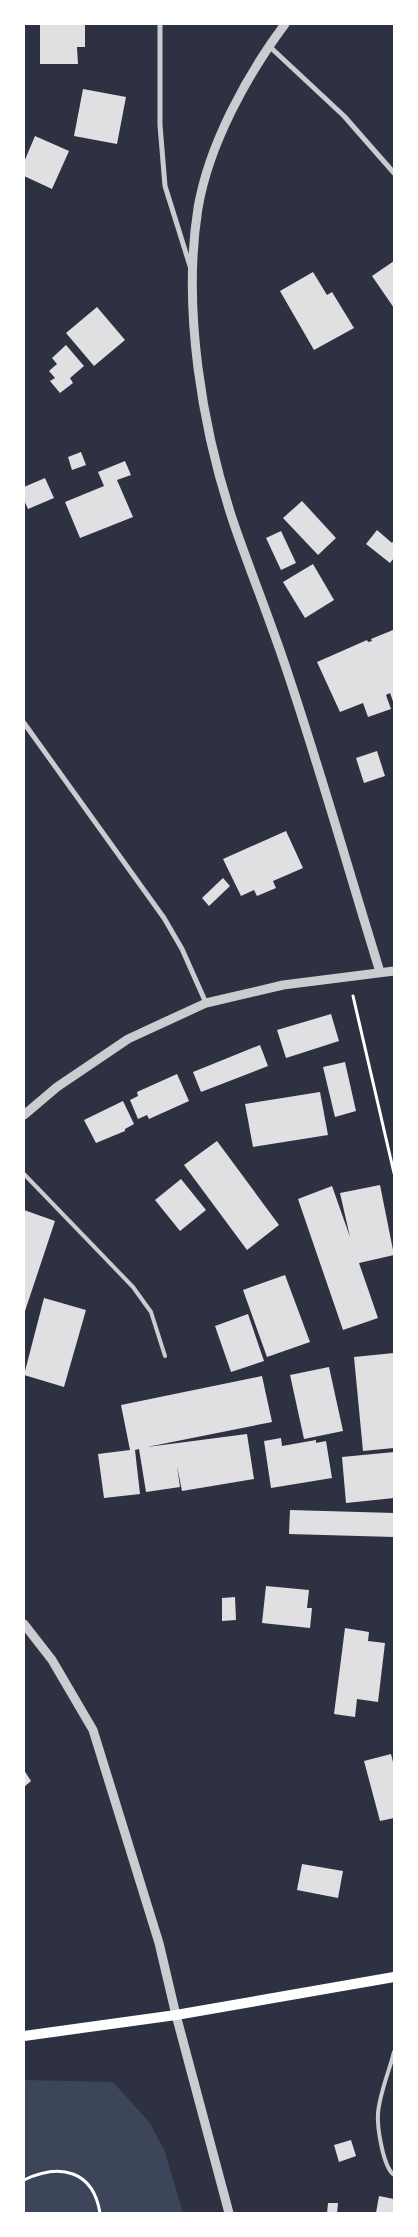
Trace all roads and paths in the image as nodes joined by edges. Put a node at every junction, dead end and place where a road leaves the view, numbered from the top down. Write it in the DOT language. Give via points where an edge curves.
graph roads {
  1 [pos="160,24"];
  2 [pos="285,24"];
  3 [pos="269,46"];
  4 [pos="394,173"];
  5 [pos="191,268"];
  6 [pos="24,723"];
  7 [pos="394,971"];
  8 [pos="380,972"];
  9 [pos="349,978"];
  10 [pos="206,1003"];
  11 [pos="24,1114"];
  12 [pos="394,1173"];
  13 [pos="24,1174"];
  14 [pos="166,1356"];
  15 [pos="24,1624"];
  16 [pos="394,1977"];
  17 [pos="176,2015"];
  18 [pos="24,2036"];
  19 [pos="394,2052"];
  20 [pos="394,2175"];
  21 [pos="24,2180"];
  22 [pos="100,2213"];
  23 [pos="229,2213"];
  1 -- 5 [label="street" via="160,125 165,186"];
  2 -- 3 [label="street"];
  3 -- 4 [label="street" via="344,116"];
  3 -- 5 [label="street" via="233,110 210,163 199,206"];
  5 -- 8 [label="street" via="200,389 214,454 234,522 290,679"];
  6 -- 10 [label="street" via="164,918"];
  7 -- 8 [label="street"];
  8 -- 9 [label="street"];
  9 -- 10 [label="street" via="283,985"];
  9 -- 12 [label="path"];
  10 -- 11 [label="street" via="128,1039 57,1087"];
  13 -- 14 [label="lane" via="134,1287 151,1312"];
  15 -- 17 [label="street" via="52,1660 94,1730 160,1942"];
  16 -- 17 [label="main road"];
  17 -- 18 [label="main road"];
  17 -- 23 [label="street"];
  19 -- 20 [label="lane" via="378,2114 384,2155"];
  21 -- 22 [label="path" via="57,2172 79,2176 94,2191"];
}
